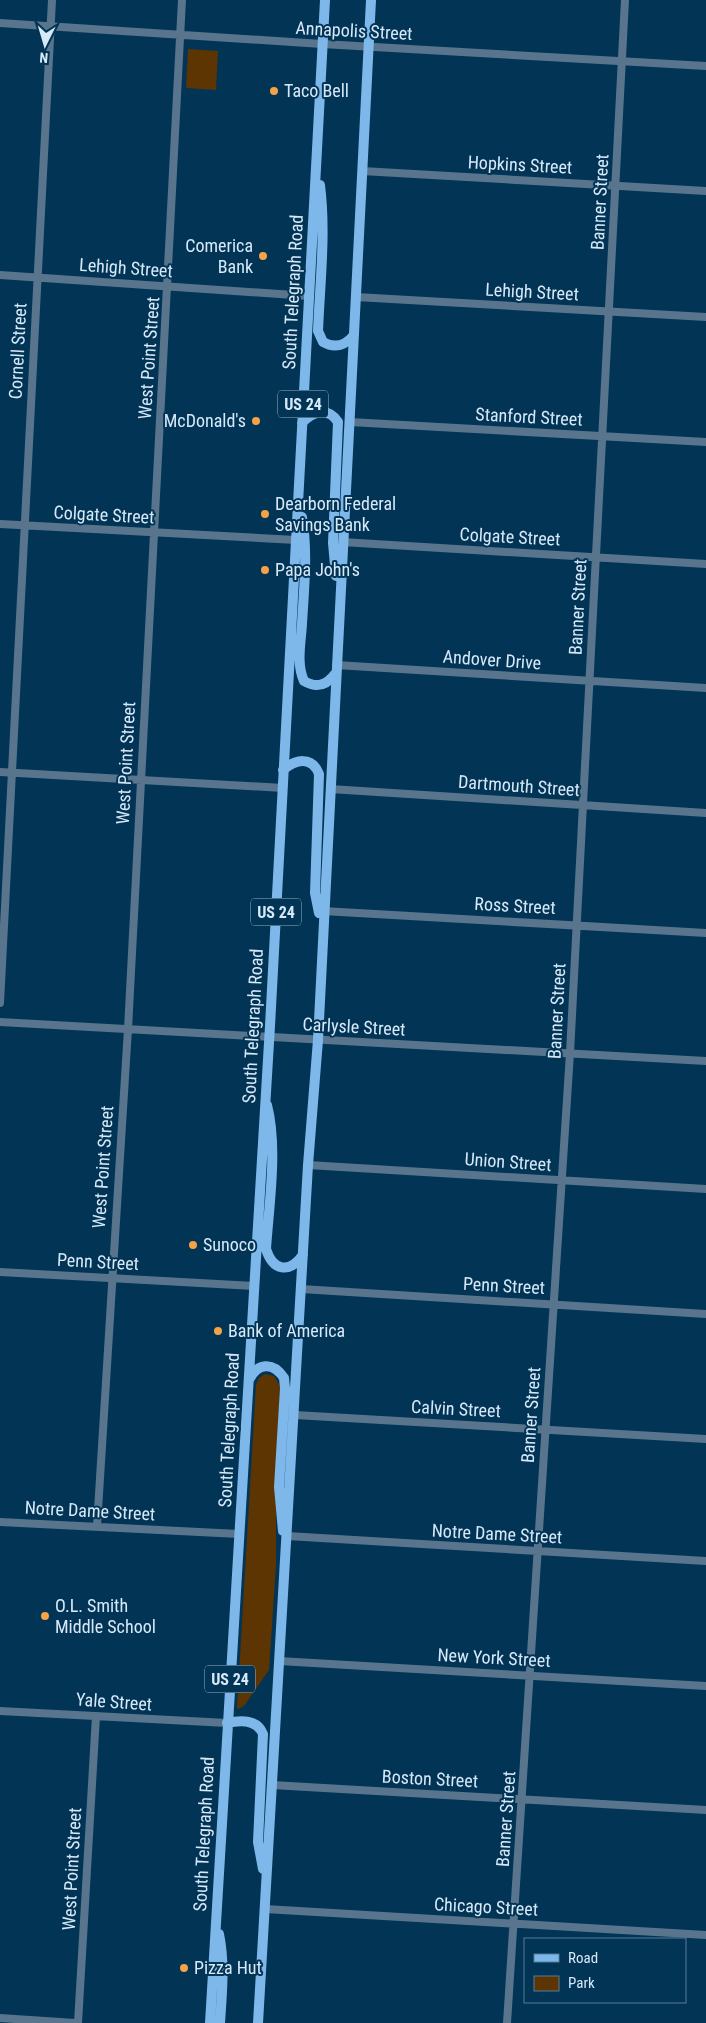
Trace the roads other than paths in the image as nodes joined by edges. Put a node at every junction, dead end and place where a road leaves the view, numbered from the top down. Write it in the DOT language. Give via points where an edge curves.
graph roads {
  1 [pos="52,0"];
  2 [pos="182,0"];
  3 [pos="325,0"];
  4 [pos="370,0"];
  5 [pos="625,0"];
  6 [pos="0,23"];
  7 [pos="50,26"];
  8 [pos="180,35"];
  9 [pos="322,44"];
  10 [pos="368,47"];
  11 [pos="622,61"];
  12 [pos="706,66"];
  13 [pos="316,162"];
  14 [pos="362,172"];
  15 [pos="616,186"];
  16 [pos="706,191"];
  17 [pos="0,275"];
  18 [pos="37,277"];
  19 [pos="168,287"];
  20 [pos="309,296"];
  21 [pos="356,296"];
  22 [pos="609,311"];
  23 [pos="706,316"];
  24 [pos="354,335"];
  25 [pos="350,422"];
  26 [pos="302,423"];
  27 [pos="602,437"];
  28 [pos="706,442"];
  29 [pos="298,498"];
  30 [pos="0,524"];
  31 [pos="25,525"];
  32 [pos="153,532"];
  33 [pos="296,540"];
  34 [pos="342,542"];
  35 [pos="596,557"];
  36 [pos="706,564"];
  37 [pos="340,594"];
  38 [pos="335,670"];
  39 [pos="589,681"];
  40 [pos="706,688"];
  41 [pos="283,770"];
  42 [pos="0,772"];
  43 [pos="12,772"];
  44 [pos="141,780"];
  45 [pos="283,788"];
  46 [pos="330,789"];
  47 [pos="583,804"];
  48 [pos="706,813"];
  49 [pos="323,911"];
  50 [pos="576,925"];
  51 [pos="322,927"];
  52 [pos="706,933"];
  53 [pos="0,1003"];
  54 [pos="0,1022"];
  55 [pos="128,1029"];
  56 [pos="269,1037"];
  57 [pos="318,1040"];
  58 [pos="570,1053"];
  59 [pos="706,1061"];
  60 [pos="265,1096"];
  61 [pos="308,1165"];
  62 [pos="562,1180"];
  63 [pos="706,1189"];
  64 [pos="303,1255"];
  65 [pos="0,1272"];
  66 [pos="112,1277"];
  67 [pos="254,1286"];
  68 [pos="301,1289"];
  69 [pos="553,1304"];
  70 [pos="706,1314"];
  71 [pos="248,1381"];
  72 [pos="294,1415"];
  73 [pos="546,1430"];
  74 [pos="706,1439"];
  75 [pos="0,1522"];
  76 [pos="97,1526"];
  77 [pos="239,1534"];
  78 [pos="287,1536"];
  79 [pos="538,1551"];
  80 [pos="286,1555"];
  81 [pos="706,1561"];
  82 [pos="279,1660"];
  83 [pos="530,1675"];
  84 [pos="706,1686"];
  85 [pos="0,1711"];
  86 [pos="96,1716"];
  87 [pos="227,1723"];
  88 [pos="272,1785"];
  89 [pos="522,1800"];
  90 [pos="706,1810"];
  91 [pos="266,1884"];
  92 [pos="265,1909"];
  93 [pos="216,1921"];
  94 [pos="514,1924"];
  95 [pos="706,1936"];
  96 [pos="0,2018"];
  97 [pos="77,2023"];
  98 [pos="210,2023"];
  99 [pos="220,2023"];
  100 [pos="258,2023"];
  101 [pos="507,2023"];
  1 -- 7 [label="street, Cornell Street"];
  2 -- 8 [label="street, West Point Street"];
  3 -- 9 [label="main road, South Telegraph Road / US 24"];
  4 -- 10 [label="main road, US 24"];
  5 -- 11 [label="street, Banner Street"];
  6 -- 7 [label="street, Annapolis Street"];
  7 -- 8 [label="street, Annapolis Street"];
  7 -- 18 [label="street, Cornell Street"];
  8 -- 9 [label="street, Annapolis Street"];
  8 -- 19 [label="street, West Point Street"];
  9 -- 10 [label="street, Annapolis Street"];
  9 -- 13 [label="main road, South Telegraph Road / US 24"];
  10 -- 11 [label="street, Annapolis Street"];
  10 -- 14 [label="main road, US 24"];
  11 -- 12 [label="street, Annapolis Street"];
  11 -- 15 [label="street, Banner Street"];
  13 -- 20 [label="main road, South Telegraph Road / US 24"];
  13 -- 24 [label="main road" via="323,215 318,331 323,342 334,346 344,344"];
  14 -- 15 [label="street, Hopkins Street"];
  14 -- 21 [label="main road, US 24"];
  15 -- 16 [label="street, Hopkins Street"];
  15 -- 22 [label="street, Banner Street"];
  17 -- 18 [label="street, Lehigh Street"];
  18 -- 19 [label="street, Lehigh Street"];
  18 -- 31 [label="street, Cornell Street"];
  19 -- 20 [label="street, Lehigh Street"];
  19 -- 32 [label="street, West Point Street"];
  20 -- 26 [label="main road, South Telegraph Road / US 24"];
  21 -- 22 [label="street, Lehigh Street"];
  21 -- 24 [label="main road, US 24"];
  22 -- 23 [label="street, Lehigh Street"];
  22 -- 27 [label="street, Banner Street"];
  24 -- 25 [label="main road, US 24"];
  25 -- 27 [label="street, Stanford Street"];
  25 -- 34 [label="main road, US 24"];
  26 -- 29 [label="main road, South Telegraph Road / US 24"];
  26 -- 37 [label="main road" via="317,412 329,414 338,422 333,543"];
  27 -- 28 [label="street, Stanford Street"];
  27 -- 35 [label="street, Banner Street"];
  29 -- 33 [label="main road, South Telegraph Road / US 24"];
  29 -- 38 [label="main road" via="304,528 305,566 301,674 304,681 325,684"];
  30 -- 31 [label="street, Colgate Street"];
  31 -- 32 [label="street, Colgate Street"];
  31 -- 43 [label="street, Cornell Street"];
  32 -- 33 [label="street, Colgate Street"];
  32 -- 44 [label="street, West Point Street"];
  33 -- 41 [label="main road, South Telegraph Road / US 24"];
  34 -- 35 [label="street, Colgate Street"];
  34 -- 37 [label="main road, US 24"];
  35 -- 36 [label="street, Colgate Street"];
  35 -- 39 [label="street, Banner Street"];
  37 -- 38 [label="main road, US 24"];
  38 -- 39 [label="street, Andover Drive"];
  38 -- 46 [label="main road, US 24"];
  39 -- 40 [label="street, Andover Drive"];
  39 -- 47 [label="street, Banner Street"];
  41 -- 45 [label="main road, South Telegraph Road / US 24"];
  41 -- 51 [label="main road" via="302,760 319,774 315,893"];
  42 -- 43 [label="street"];
  43 -- 44 [label="street"];
  43 -- 53 [label="street, Cornell Street"];
  44 -- 45 [label="street"];
  44 -- 55 [label="street, West Point Street"];
  45 -- 56 [label="main road, South Telegraph Road / US 24"];
  46 -- 47 [label="street, Dartmouth Street"];
  46 -- 49 [label="main road, US 24"];
  47 -- 48 [label="street, Dartmouth Street"];
  47 -- 50 [label="street, Banner Street"];
  49 -- 50 [label="street, Ross Street"];
  49 -- 51 [label="main road, US 24"];
  50 -- 52 [label="street, Ross Street"];
  50 -- 58 [label="street, Banner Street"];
  51 -- 57 [label="main road, US 24"];
  54 -- 55 [label="street, Carlysle Street"];
  55 -- 56 [label="street, Carlysle Street"];
  55 -- 66 [label="street, West Point Street"];
  56 -- 57 [label="street, Carlysle Street"];
  56 -- 60 [label="main road, South Telegraph Road / US 24"];
  57 -- 58 [label="street, Carlysle Street"];
  57 -- 61 [label="main road, US 24"];
  58 -- 59 [label="street, Carlysle Street"];
  58 -- 62 [label="street, Banner Street"];
  60 -- 64 [label="main road" via="272,1123 266,1248 269,1259 279,1266 291,1266"];
  60 -- 67 [label="main road, South Telegraph Road / US 24"];
  61 -- 62 [label="street, Union Street"];
  61 -- 64 [label="main road, US 24"];
  62 -- 63 [label="street, Union Street"];
  62 -- 69 [label="street, Banner Street"];
  64 -- 68 [label="main road, US 24"];
  65 -- 66 [label="street, Penn Street"];
  66 -- 67 [label="street, Penn Street"];
  66 -- 76 [label="street, West Point Street"];
  67 -- 71 [label="main road, South Telegraph Road / US 24"];
  68 -- 69 [label="street, Penn Street"];
  68 -- 72 [label="main road, US 24"];
  69 -- 70 [label="street, Penn Street"];
  69 -- 73 [label="street, Banner Street"];
  71 -- 77 [label="main road, South Telegraph Road / US 24"];
  71 -- 80 [label="main road" via="261,1366 274,1368 284,1378 280,1514"];
  72 -- 73 [label="street, Calvin Street"];
  72 -- 78 [label="main road, US 24"];
  73 -- 74 [label="street, Calvin Street"];
  73 -- 79 [label="street, Banner Street"];
  75 -- 76 [label="street, Notre Dame Street"];
  76 -- 77 [label="street, Notre Dame Street"];
  77 -- 87 [label="main road, South Telegraph Road / US 24"];
  78 -- 79 [label="street, Notre Dame Street"];
  78 -- 80 [label="main road, US 24"];
  79 -- 81 [label="street, Notre Dame Street"];
  79 -- 83 [label="street, Banner Street"];
  80 -- 82 [label="main road, US 24"];
  82 -- 83 [label="street, New York Street"];
  82 -- 88 [label="main road, US 24"];
  83 -- 84 [label="street, New York Street"];
  83 -- 89 [label="street, Banner Street"];
  85 -- 86 [label="street, Yale Street"];
  86 -- 87 [label="street, Yale Street"];
  86 -- 97 [label="street, West Point Street"];
  87 -- 91 [label="main road" via="250,1722 263,1734 258,1842"];
  87 -- 93 [label="main road, South Telegraph Road / US 24"];
  88 -- 89 [label="street, Boston Street"];
  88 -- 91 [label="main road, US 24"];
  89 -- 90 [label="street, Boston Street"];
  89 -- 94 [label="street, Banner Street"];
  91 -- 92 [label="main road, US 24"];
  92 -- 94 [label="street, Chicago Street"];
  92 -- 100 [label="main road, US 24"];
  93 -- 98 [label="main road, South Telegraph Road / US 24"];
  93 -- 99 [label="main road" via="222,1949"];
  94 -- 95 [label="street, Chicago Street"];
  94 -- 101 [label="street, Banner Street"];
  96 -- 97 [label="street"];
}
